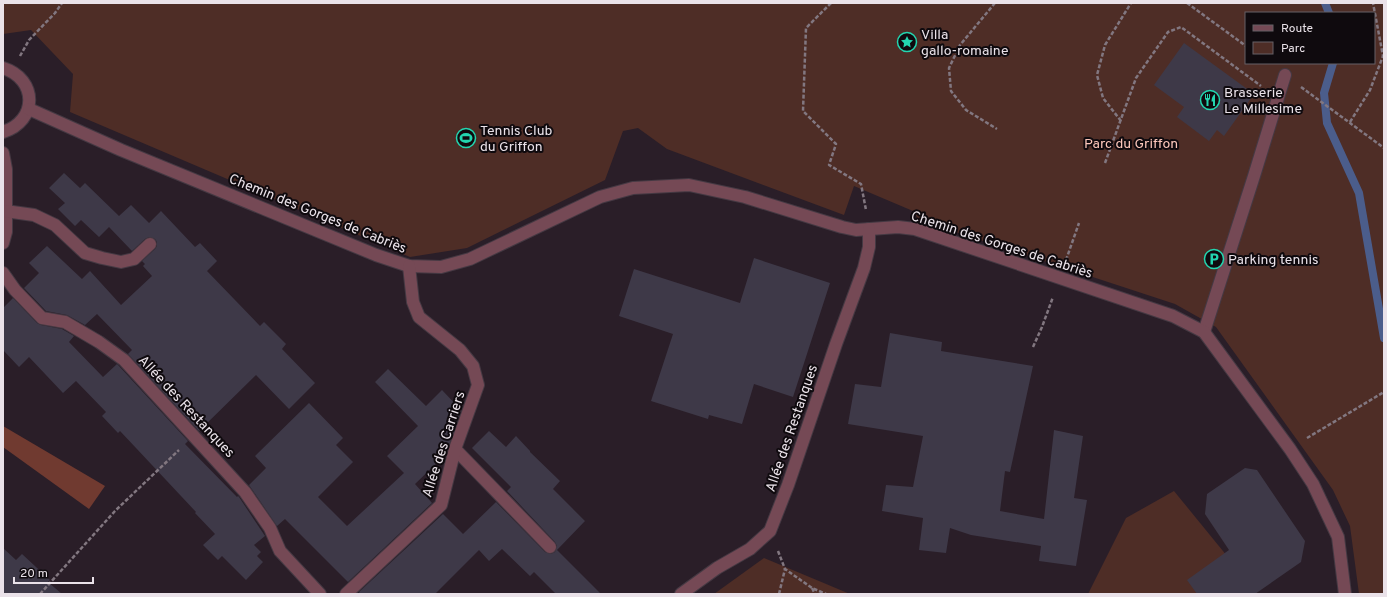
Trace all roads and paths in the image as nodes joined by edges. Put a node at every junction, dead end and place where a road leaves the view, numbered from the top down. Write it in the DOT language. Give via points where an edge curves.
graph roads {
  1 [pos="62,3"];
  2 [pos="831,3"];
  3 [pos="994,3"];
  4 [pos="1131,3"];
  5 [pos="1187,3"];
  6 [pos="1375,14"];
  7 [pos="1245,45"];
  8 [pos="1383,56"];
  9 [pos="8,69"];
  10 [pos="1284,75"];
  11 [pos="1315,97"];
  12 [pos="1277,98"];
  13 [pos="29,108"];
  14 [pos="1121,121"];
  15 [pos="1350,122"];
  16 [pos="997,129"];
  17 [pos="3,132"];
  18 [pos="1384,148"];
  19 [pos="3,153"];
  20 [pos="1105,164"];
  21 [pos="5,211"];
  22 [pos="1079,223"];
  23 [pos="868,229"];
  24 [pos="3,243"];
  25 [pos="150,244"];
  26 [pos="1068,254"];
  27 [pos="409,266"];
  28 [pos="3,274"];
  29 [pos="1060,278"];
  30 [pos="1204,332"];
  31 [pos="1033,346"];
  32 [pos="1384,392"];
  33 [pos="194,435"];
  34 [pos="455,449"];
  35 [pos="1290,449"];
  36 [pos="770,531"];
  37 [pos="550,547"];
  38 [pos="785,569"];
  39 [pos="812,588"];
  40 [pos="40,594"];
  41 [pos="320,594"];
  42 [pos="346,594"];
  43 [pos="681,594"];
  44 [pos="779,594"];
  45 [pos="815,594"];
  46 [pos="826,594"];
  47 [pos="1345,594"];
  1 -- 9 [label="path" via="29,40"];
  2 -- 23 [label="path" via="806,28 803,111 836,144 829,165 861,184"];
  3 -- 16 [label="path" via="960,45 949,68 951,91 966,110"];
  4 -- 14 [label="path" via="1105,45 1097,75 1103,98"];
  5 -- 7 [label="path"];
  6 -- 8 [label="path"];
  8 -- 15 [label="path" via="1370,90"];
  9 -- 13 [label="street" via="24,80 30,94"];
  10 -- 12 [label="street"];
  11 -- 15 [label="path"];
  12 -- 14 [label="path" via="1181,27 1168,32 1136,78"];
  12 -- 30 [label="street"];
  13 -- 17 [label="street" via="23,120 13,129"];
  13 -- 27 [label="street, Chemin des Gorges de Cabriès" via="121,150 376,255"];
  14 -- 20 [label="path"];
  15 -- 18 [label="path"];
  19 -- 21 [label="street" via="6,169"];
  21 -- 24 [label="street" via="6,232"];
  21 -- 25 [label="street" via="34,215 55,225 85,253 102,258 121,262 134,259"];
  22 -- 26 [label="path"];
  23 -- 27 [label="street, Chemin des Gorges de Cabriès" via="842,227 746,198 689,185 633,188 600,197 470,259 441,267"];
  23 -- 29 [label="street, Chemin des Gorges de Cabriès" via="915,229"];
  23 -- 36 [label="street, Allée des Restanques" via="869,247 864,268"];
  27 -- 34 [label="street, Allée des Carriers" via="413,302 419,318 460,350 473,366 478,385"];
  28 -- 33 [label="street, Allée des Restanques" via="42,318 65,322 124,360"];
  29 -- 30 [label="street, Chemin des Gorges de Cabriès" via="1173,316"];
  29 -- 31 [label="path"];
  30 -- 35 [label="street, Chemin des Gorges de Cabriès"];
  32 -- 35 [label="path"];
  33 -- 40 [label="path" via="115,512"];
  33 -- 41 [label="street, Allée des Restanques" via="245,492 270,528 280,551"];
  34 -- 37 [label="street"];
  34 -- 42 [label="street, Allée des Carriers" via="441,505"];
  35 -- 47 [label="street, Chemin des Gorges de Cabriès" via="1313,484 1338,537"];
  36 -- 38 [label="path"];
  36 -- 43 [label="street, Allée des Restanques" via="750,549 717,568"];
  38 -- 39 [label="path"];
  38 -- 44 [label="path"];
  39 -- 45 [label="path"];
  39 -- 46 [label="path"];
}
